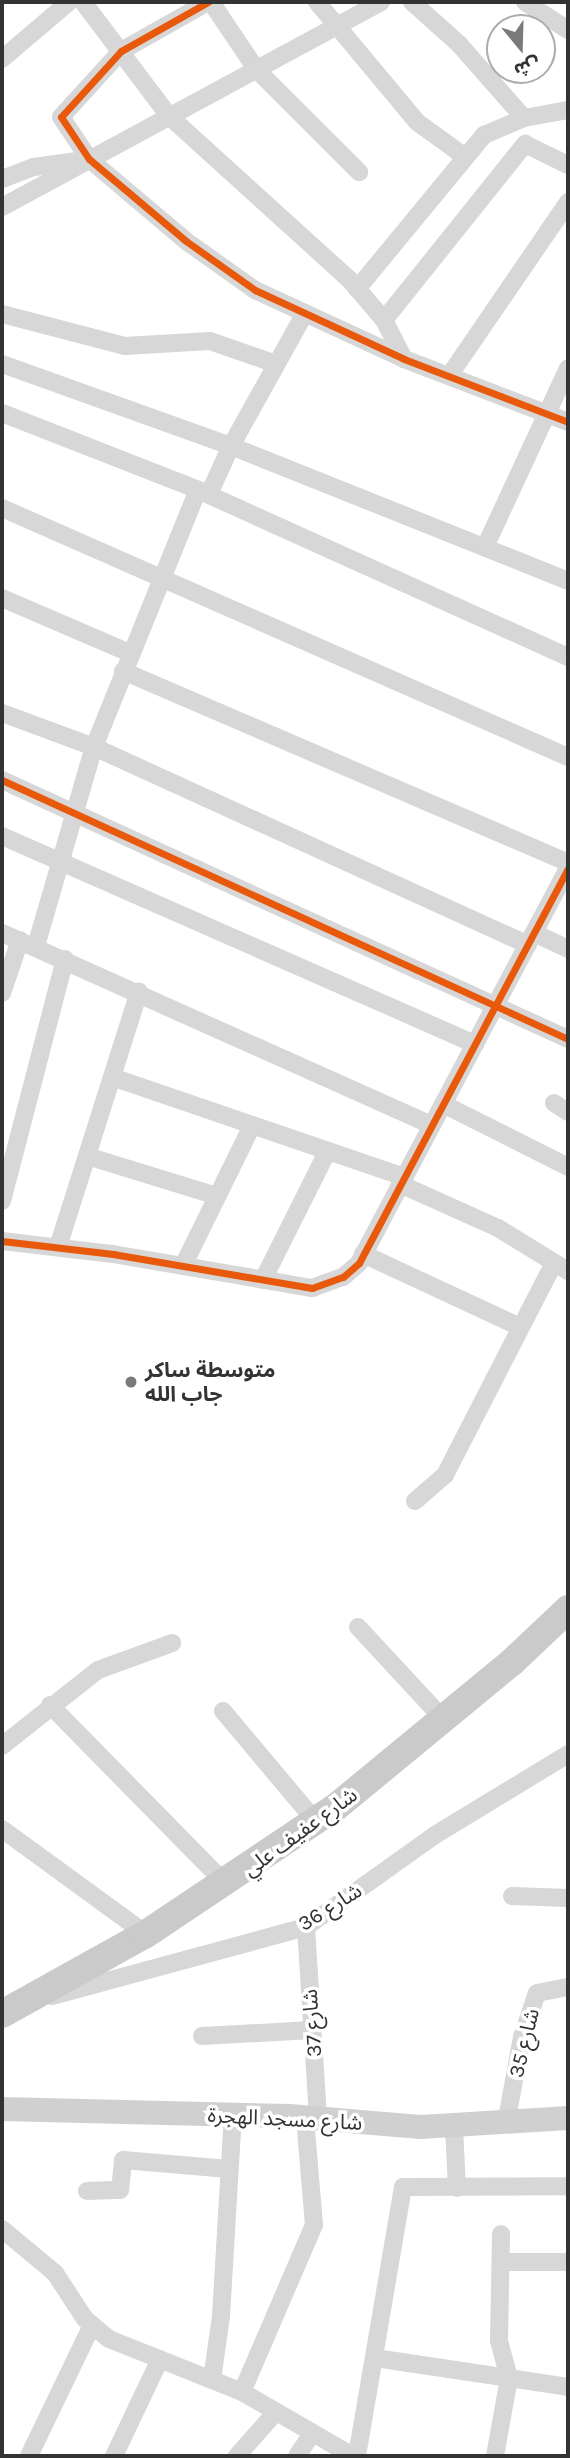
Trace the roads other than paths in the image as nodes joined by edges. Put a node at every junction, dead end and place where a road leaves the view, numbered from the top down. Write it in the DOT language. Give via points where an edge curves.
graph roads {
  1 [pos="69,2"];
  2 [pos="83,2"];
  3 [pos="210,2"];
  4 [pos="317,2"];
  5 [pos="381,2"];
  6 [pos="412,2"];
  7 [pos="525,2"];
  8 [pos="335,27"];
  9 [pos="568,30"];
  10 [pos="2,31"];
  11 [pos="16,43"];
  12 [pos="121,51"];
  13 [pos="2,59"];
  14 [pos="256,69"];
  15 [pos="568,110"];
  16 [pos="169,116"];
  17 [pos="524,118"];
  18 [pos="464,156"];
  19 [pos="89,159"];
  20 [pos="568,165"];
  21 [pos="359,172"];
  22 [pos="2,179"];
  23 [pos="568,202"];
  24 [pos="2,207"];
  25 [pos="357,289"];
  26 [pos="305,313"];
  27 [pos="2,314"];
  28 [pos="384,320"];
  29 [pos="404,359"];
  30 [pos="2,363"];
  31 [pos="276,364"];
  32 [pos="568,368"];
  33 [pos="449,376"];
  34 [pos="2,413"];
  35 [pos="547,414"];
  36 [pos="568,422"];
  37 [pos="231,446"];
  38 [pos="204,492"];
  39 [pos="2,508"];
  40 [pos="485,547"];
  41 [pos="568,580"];
  42 [pos="163,581"];
  43 [pos="2,598"];
  44 [pos="130,653"];
  45 [pos="568,657"];
  46 [pos="123,671"];
  47 [pos="2,713"];
  48 [pos="94,747"];
  49 [pos="568,757"];
  50 [pos="2,780"];
  51 [pos="75,812"];
  52 [pos="2,836"];
  53 [pos="62,860"];
  54 [pos="568,863"];
  55 [pos="568,869"];
  56 [pos="2,933"];
  57 [pos="531,939"];
  58 [pos="28,943"];
  59 [pos="568,949"];
  60 [pos="65,959"];
  61 [pos="139,992"];
  62 [pos="2,993"];
  63 [pos="495,1007"];
  64 [pos="568,1039"];
  65 [pos="475,1044"];
  66 [pos="112,1077"];
  67 [pos="443,1104"];
  68 [pos="432,1125"];
  69 [pos="252,1126"];
  70 [pos="327,1152"];
  71 [pos="87,1156"];
  72 [pos="568,1167"];
  73 [pos="402,1180"];
  74 [pos="217,1196"];
  75 [pos="2,1201"];
  76 [pos="2,1241"];
  77 [pos="58,1247"];
  78 [pos="363,1254"];
  79 [pos="183,1266"];
  80 [pos="561,1267"];
  81 [pos="262,1280"];
  82 [pos="520,1327"];
  83 [pos="415,1501"];
  84 [pos="568,1609"];
  85 [pos="358,1627"];
  86 [pos="172,1643"];
  87 [pos="50,1705"];
  88 [pos="223,1711"];
  89 [pos="444,1720"];
  90 [pos="2,1746"];
  91 [pos="568,1754"];
  92 [pos="316,1822"];
  93 [pos="2,1829"];
  94 [pos="226,1884"];
  95 [pos="512,1896"];
  96 [pos="568,1898"];
  97 [pos="306,1927"];
  98 [pos="146,1934"];
  99 [pos="568,1987"];
  100 [pos="12,2009"];
  101 [pos="313,2030"];
  102 [pos="202,2036"];
  103 [pos="2,2109"];
  104 [pos="233,2115"];
  105 [pos="312,2118"];
  106 [pos="568,2118"];
  107 [pos="506,2124"];
  108 [pos="454,2127"];
  109 [pos="229,2169"];
  110 [pos="568,2186"];
  111 [pos="457,2188"];
  112 [pos="86,2191"];
  113 [pos="2,2229"];
  114 [pos="501,2234"];
  115 [pos="501,2262"];
  116 [pos="568,2262"];
  117 [pos="92,2325"];
  118 [pos="375,2358"];
  119 [pos="160,2359"];
  120 [pos="509,2378"];
  121 [pos="212,2380"];
  122 [pos="568,2387"];
  123 [pos="242,2392"];
  124 [pos="275,2413"];
  125 [pos="312,2435"];
  126 [pos="29,2456"];
  127 [pos="114,2456"];
  128 [pos="237,2456"];
  129 [pos="297,2456"];
  130 [pos="355,2456"];
  131 [pos="495,2456"];
  1 -- 11 [label="street"];
  2 -- 12 [label="street"];
  3 -- 12 [label="street"];
  3 -- 14 [label="street"];
  4 -- 8 [label="street"];
  5 -- 8 [label="street"];
  6 -- 17 [label="street" via="458,44"];
  7 -- 9 [label="street"];
  8 -- 14 [label="street"];
  8 -- 18 [label="street" via="417,122"];
  10 -- 11 [label="street"];
  11 -- 13 [label="street"];
  12 -- 16 [label="street"];
  12 -- 19 [label="street" via="61,117"];
  14 -- 16 [label="street"];
  14 -- 21 [label="street"];
  15 -- 17 [label="street"];
  16 -- 19 [label="street"];
  16 -- 25 [label="street"];
  17 -- 18 [label="street" via="484,135"];
  18 -- 25 [label="street"];
  19 -- 22 [label="street" via="34,167"];
  19 -- 24 [label="street"];
  19 -- 26 [label="street" via="226,270 255,290"];
  20 -- 28 [label="street" via="525,144"];
  23 -- 33 [label="street"];
  25 -- 28 [label="street"];
  26 -- 29 [label="street"];
  26 -- 31 [label="street"];
  27 -- 31 [label="street" via="125,346 210,341"];
  28 -- 29 [label="street"];
  29 -- 33 [label="street"];
  30 -- 37 [label="street"];
  31 -- 37 [label="street"];
  32 -- 35 [label="street"];
  33 -- 35 [label="street"];
  34 -- 38 [label="street"];
  35 -- 36 [label="street"];
  35 -- 40 [label="street"];
  37 -- 38 [label="street"];
  37 -- 40 [label="street"];
  38 -- 42 [label="street"];
  38 -- 45 [label="street"];
  39 -- 42 [label="street"];
  40 -- 41 [label="street"];
  42 -- 44 [label="street"];
  42 -- 49 [label="street"];
  43 -- 44 [label="street"];
  44 -- 46 [label="street"];
  46 -- 48 [label="street"];
  46 -- 54 [label="street"];
  47 -- 48 [label="street"];
  48 -- 51 [label="street"];
  48 -- 57 [label="street"];
  50 -- 51 [label="street"];
  51 -- 53 [label="street"];
  51 -- 63 [label="street"];
  52 -- 53 [label="street"];
  53 -- 58 [label="street"];
  53 -- 65 [label="street"];
  55 -- 57 [label="street"];
  56 -- 58 [label="street"];
  57 -- 59 [label="street"];
  57 -- 63 [label="street"];
  58 -- 60 [label="street"];
  58 -- 62 [label="street"];
  60 -- 61 [label="street"];
  60 -- 75 [label="street"];
  61 -- 66 [label="street"];
  61 -- 68 [label="street"];
  63 -- 64 [label="street"];
  63 -- 65 [label="street"];
  65 -- 67 [label="street"];
  66 -- 69 [label="street"];
  66 -- 71 [label="street"];
  67 -- 68 [label="street"];
  67 -- 72 [label="street"];
  68 -- 73 [label="street"];
  69 -- 70 [label="street"];
  69 -- 74 [label="street"];
  70 -- 73 [label="street"];
  70 -- 81 [label="street"];
  71 -- 74 [label="street"];
  71 -- 77 [label="street"];
  73 -- 78 [label="street"];
  73 -- 80 [label="street" via="498,1228"];
  74 -- 79 [label="street"];
  76 -- 77 [label="street"];
  77 -- 79 [label="street"];
  78 -- 81 [label="street" via="331,1285 312,1288"];
  78 -- 82 [label="street"];
  79 -- 81 [label="street"];
  80 -- 82 [label="street"];
  82 -- 83 [label="street" via="445,1475"];
  84 -- 89 [label="main road, شارع عفيف علي"];
  85 -- 89 [label="street"];
  86 -- 87 [label="street" via="98,1670"];
  87 -- 90 [label="street"];
  87 -- 94 [label="street"];
  88 -- 92 [label="street"];
  89 -- 92 [label="main road, شارع عفيف علي"];
  91 -- 97 [label="street, شارع 36" via="435,1835"];
  92 -- 94 [label="main road, شارع عفيف علي"];
  93 -- 98 [label="street"];
  94 -- 98 [label="main road, شارع عفيف علي"];
  95 -- 96 [label="street"];
  97 -- 100 [label="street, شارع 36"];
  97 -- 101 [label="street, شارع 37"];
  98 -- 100 [label="main road, شارع عفيف علي"];
  99 -- 107 [label="street, شارع 35" via="537,1993 522,2037"];
  101 -- 102 [label="street"];
  101 -- 105 [label="street, شارع 37"];
  103 -- 104 [label="street, شارع مسجد الهجرة"];
  104 -- 105 [label="street, شارع مسجد الهجرة"];
  104 -- 109 [label="street"];
  105 -- 108 [label="street, شارع مسجد الهجرة"];
  105 -- 123 [label="street, شارع 37" via="314,2225"];
  106 -- 107 [label="street, شارع مسجد الهجرة"];
  107 -- 108 [label="street, شارع مسجد الهجرة"];
  108 -- 111 [label="street"];
  109 -- 112 [label="street" via="123,2160 120,2190"];
  109 -- 121 [label="street" via="221,2316"];
  110 -- 111 [label="street"];
  111 -- 118 [label="street" via="402,2187"];
  113 -- 117 [label="street" via="55,2273"];
  114 -- 115 [label="street"];
  115 -- 116 [label="street"];
  115 -- 120 [label="street" via="499,2340"];
  117 -- 119 [label="street" via="109,2339"];
  117 -- 126 [label="street"];
  118 -- 120 [label="street"];
  118 -- 130 [label="street"];
  119 -- 121 [label="street"];
  119 -- 127 [label="street"];
  120 -- 122 [label="street"];
  120 -- 131 [label="street"];
  121 -- 123 [label="street"];
  123 -- 124 [label="street"];
  124 -- 125 [label="street"];
  124 -- 128 [label="street"];
  125 -- 129 [label="street"];
  125 -- 130 [label="street"];
}
